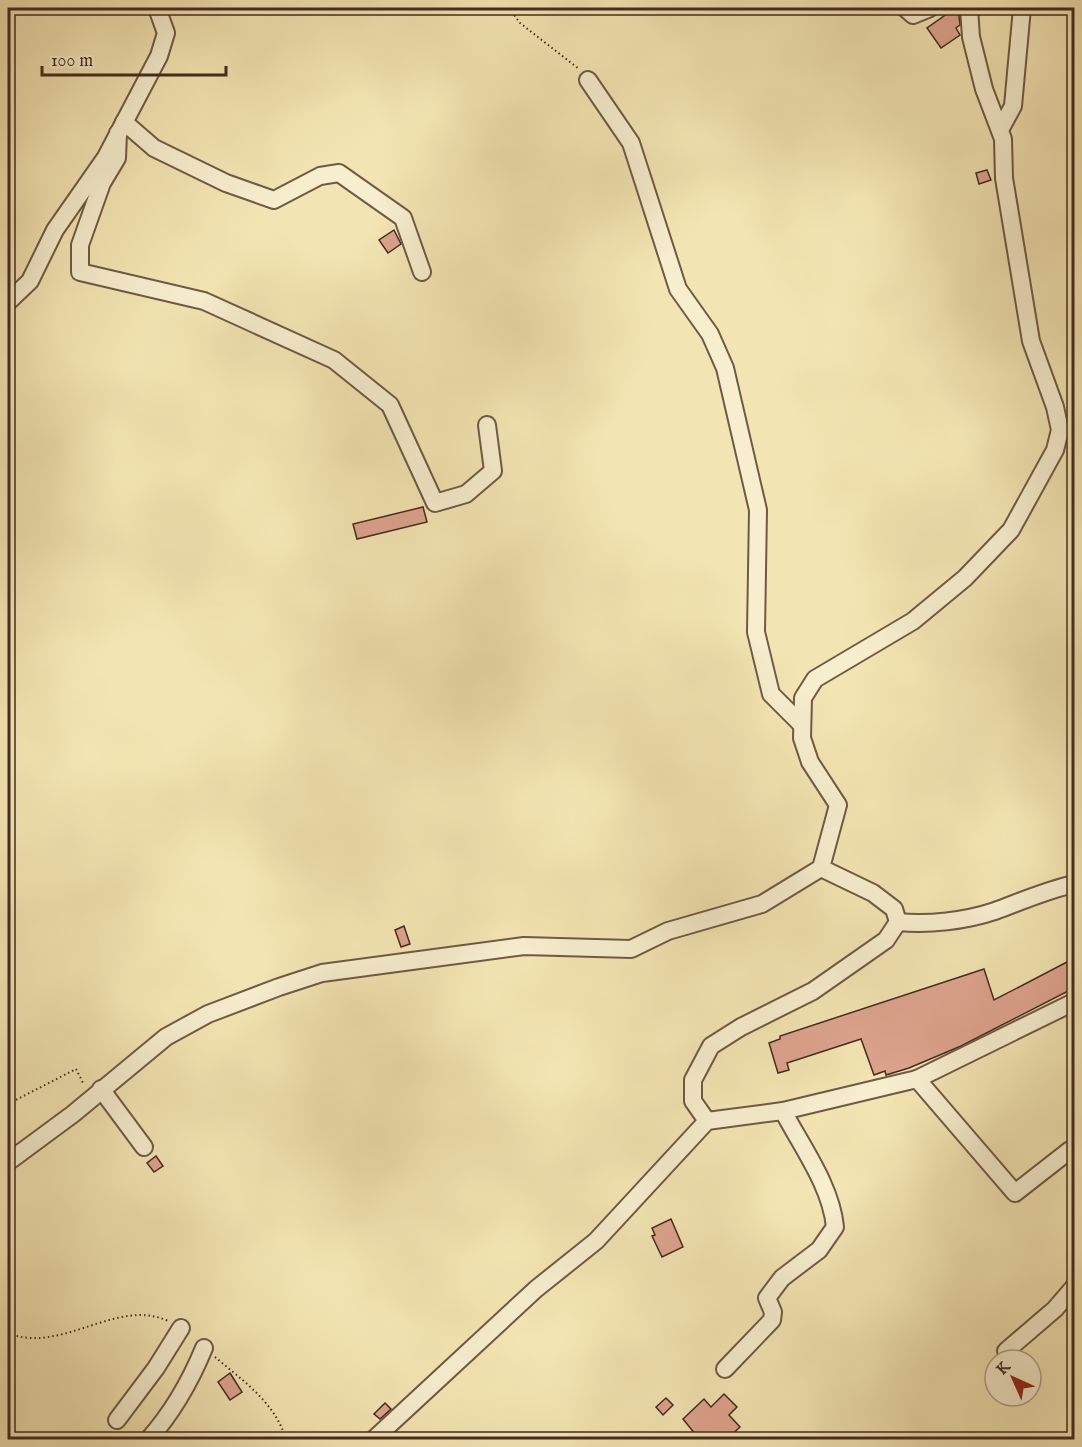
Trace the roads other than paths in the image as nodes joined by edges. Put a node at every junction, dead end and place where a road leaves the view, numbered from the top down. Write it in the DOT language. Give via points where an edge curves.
graph roads {
  1 [pos="157,8"];
  2 [pos="905,8"];
  3 [pos="930,8"];
  4 [pos="969,8"];
  5 [pos="1022,8"];
  6 [pos="588,80"];
  7 [pos="121,127"];
  8 [pos="999,130"];
  9 [pos="422,272"];
  10 [pos="8,302"];
  11 [pos="487,425"];
  12 [pos="802,725"];
  13 [pos="822,868"];
  14 [pos="1074,884"];
  15 [pos="898,922"];
  16 [pos="1074,1002"];
  17 [pos="916,1079"];
  18 [pos="96,1094"];
  19 [pos="783,1111"];
  20 [pos="707,1120"];
  21 [pos="144,1147"];
  22 [pos="1074,1155"];
  23 [pos="8,1162"];
  24 [pos="1074,1287"];
  25 [pos="181,1328"];
  26 [pos="204,1348"];
  27 [pos="1010,1348"];
  28 [pos="725,1369"];
  29 [pos="117,1420"];
  30 [pos="148,1440"];
  31 [pos="373,1440"];
  1 -- 7 [label="street" via="166,33 159,56"];
  2 -- 3 [label="street" via="913,15"];
  4 -- 8 [label="street" via="971,37"];
  5 -- 8 [label="street" via="1013,105"];
  6 -- 12 [label="street" via="631,144 678,289 710,334 725,368 758,510 756,632 771,694"];
  7 -- 9 [label="street" via="226,183 274,200 320,176 339,173 403,218"];
  7 -- 10 [label="street" via="55,230 30,281"];
  7 -- 11 [label="street" via="117,158 102,183 80,245 80,272 204,301 334,360 390,405 435,502 466,494 493,471"];
  8 -- 12 [label="street" via="1031,341 1060,430 1055,450 1011,530 965,578 913,621 815,679 803,698"];
  12 -- 13 [label="street" via="810,762 838,805"];
  13 -- 15 [label="street" via="873,893 894,909"];
  13 -- 18 [label="street" via="762,904 668,931 631,949 524,946 322,973 208,1014 166,1037"];
  14 -- 15 [label="street" via="1049,889 992,912 925,925"];
  15 -- 20 [label="street" via="886,940 813,991 711,1046 693,1080 693,1101"];
  16 -- 17 [label="street"];
  17 -- 19 [label="street"];
  17 -- 22 [label="street" via="1015,1193 1070,1150"];
  18 -- 21 [label="street"];
  18 -- 23 [label="street"];
  19 -- 20 [label="street"];
  19 -- 28 [label="street" via="824,1188 835,1227 819,1250 782,1278 767,1298 772,1320"];
  20 -- 31 [label="street" via="596,1241 536,1289"];
  24 -- 27 [label="street"];
  25 -- 29 [label="street"];
  26 -- 30 [label="street" via="169,1417"];
}
